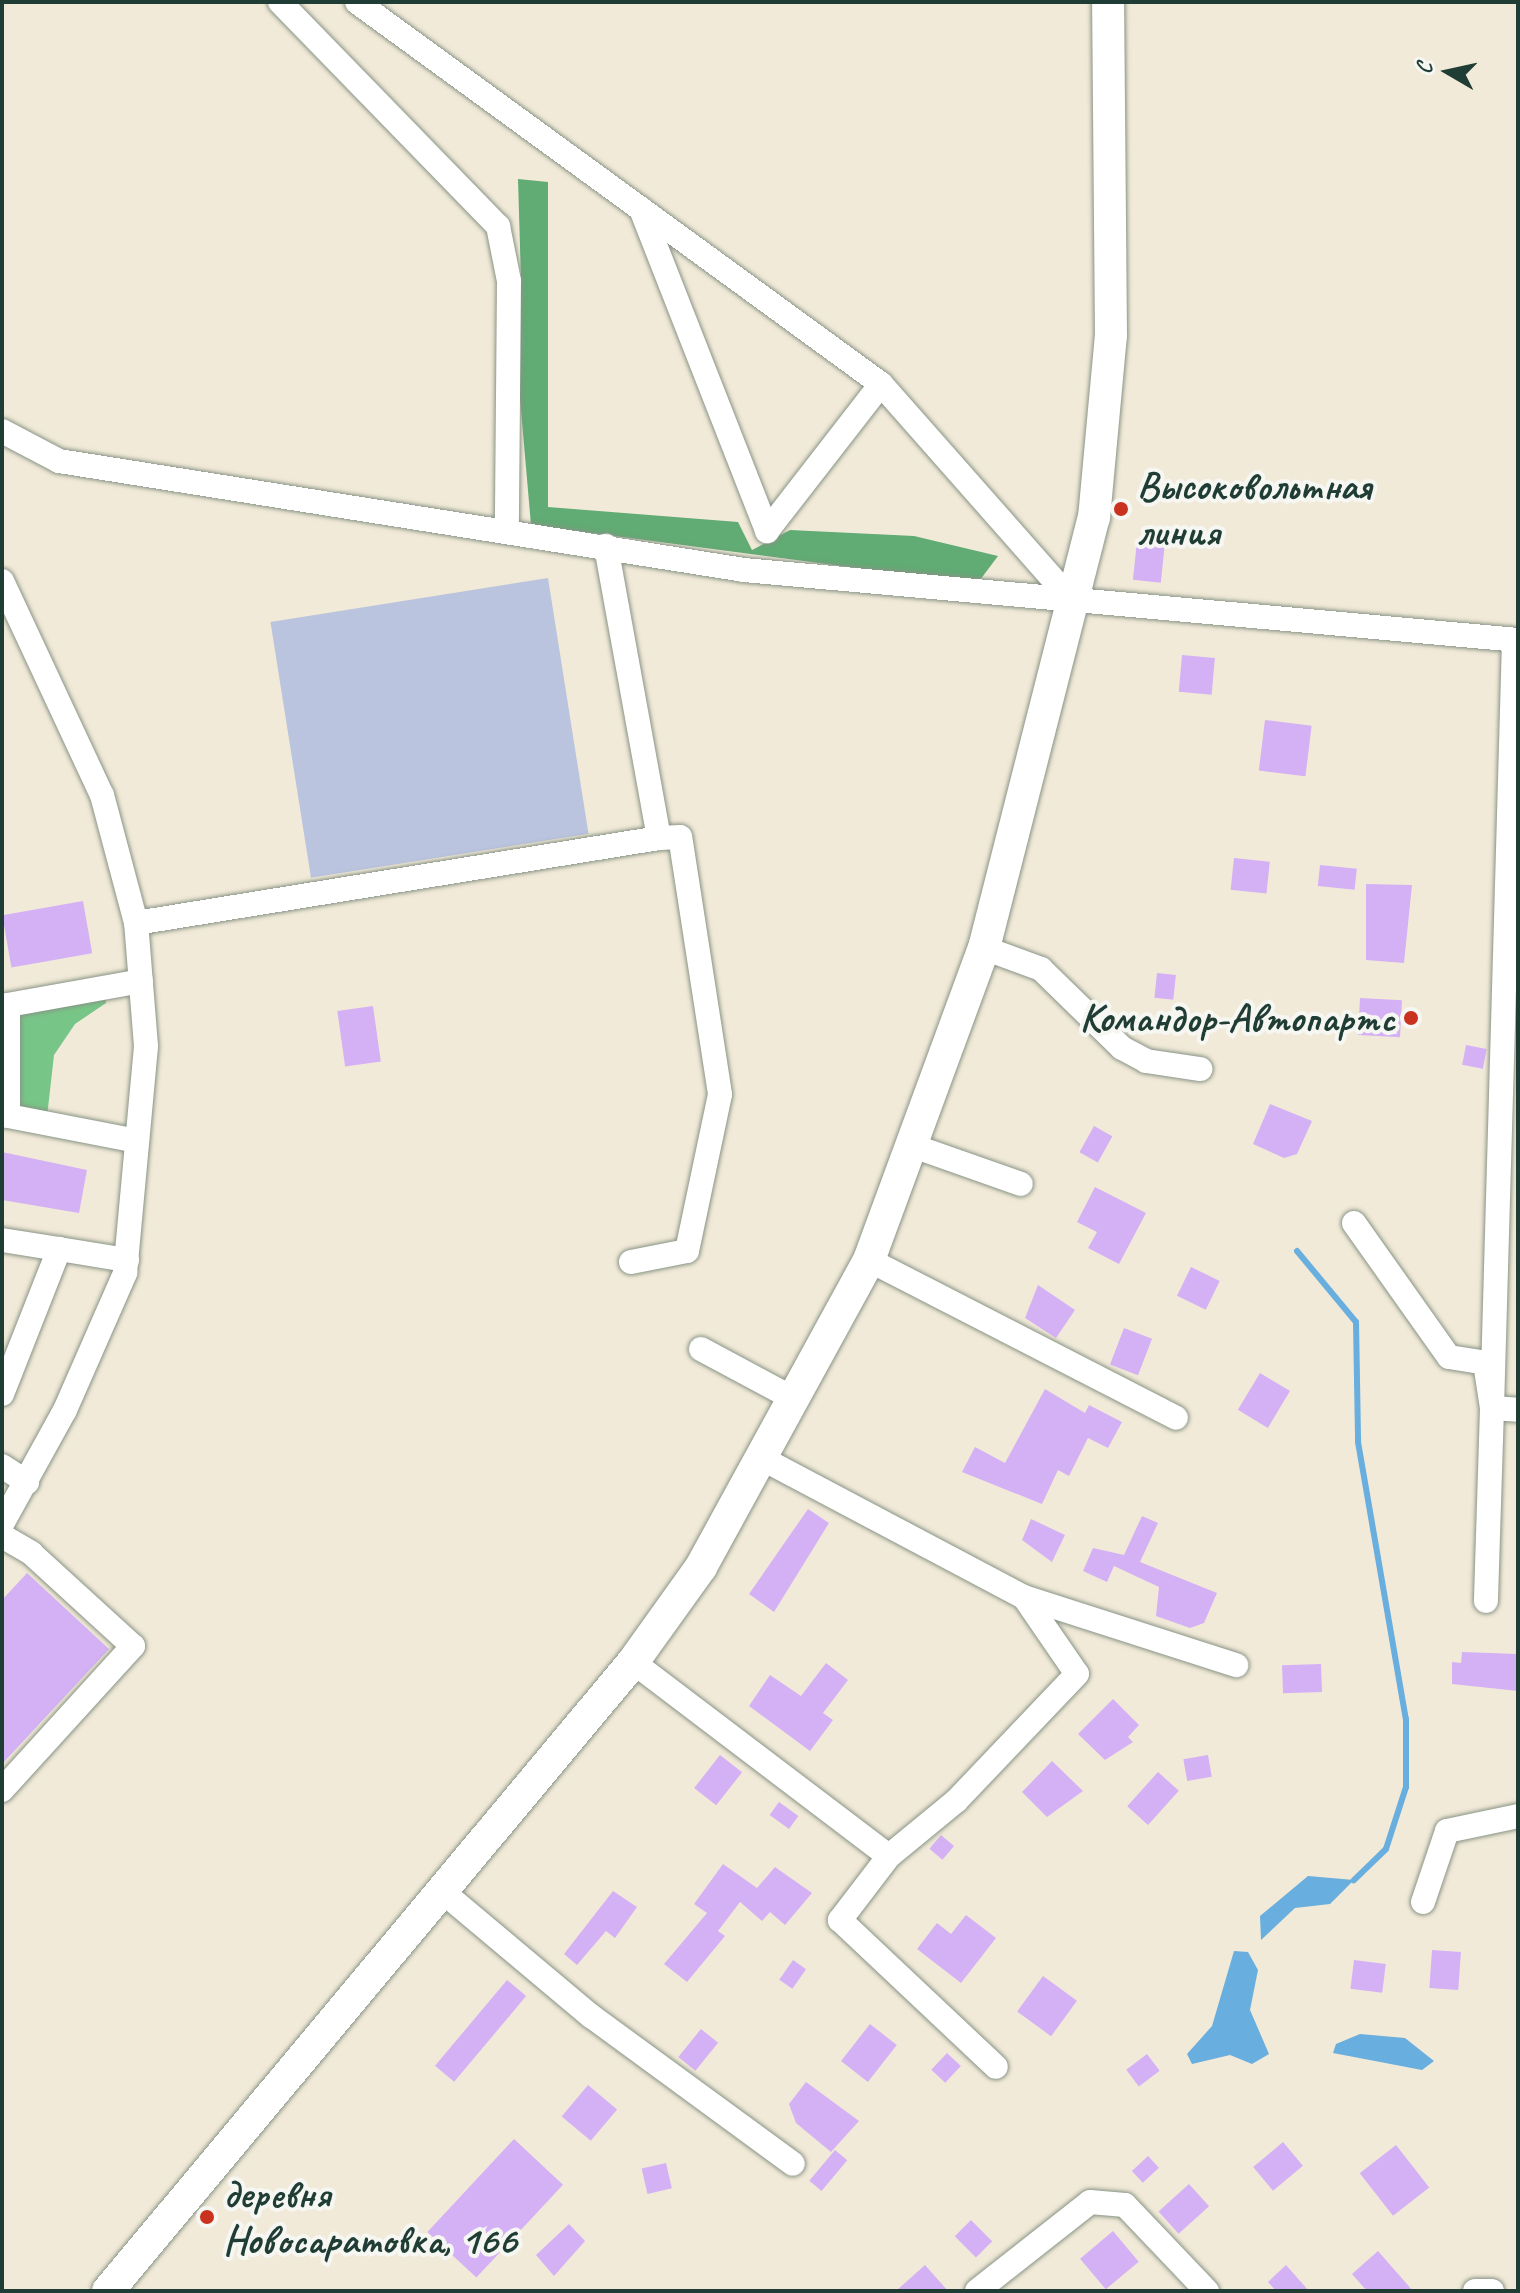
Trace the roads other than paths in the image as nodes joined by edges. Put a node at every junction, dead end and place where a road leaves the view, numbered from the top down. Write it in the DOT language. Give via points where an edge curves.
graph roads {
  1 [pos="280,2"];
  2 [pos="357,2"];
  3 [pos="1108,2"];
  4 [pos="641,209"];
  5 [pos="881,384"];
  6 [pos="2,431"];
  7 [pos="507,532"];
  8 [pos="606,546"];
  9 [pos="2,581"];
  10 [pos="1074,603"];
  11 [pos="1516,640"];
  12 [pos="659,838"];
  13 [pos="136,923"];
  14 [pos="984,948"];
  15 [pos="141,981"];
  16 [pos="1200,1069"];
  17 [pos="137,1141"];
  18 [pos="916,1147"];
  19 [pos="1021,1184"];
  20 [pos="1354,1223"];
  21 [pos="2,1240"];
  22 [pos="59,1249"];
  23 [pos="127,1260"];
  24 [pos="869,1260"];
  25 [pos="631,1262"];
  26 [pos="701,1349"];
  27 [pos="2,1394"];
  28 [pos="796,1400"];
  29 [pos="1492,1408"];
  30 [pos="1518,1410"];
  31 [pos="1176,1418"];
  32 [pos="763,1459"];
  33 [pos="2,1466"];
  34 [pos="27,1482"];
  35 [pos="2,1524"];
  36 [pos="2,1536"];
  37 [pos="1024,1597"];
  38 [pos="1486,1601"];
  39 [pos="633,1662"];
  40 [pos="1236,1665"];
  41 [pos="2,1790"];
  42 [pos="1518,1816"];
  43 [pos="889,1856"];
  44 [pos="443,1892"];
  45 [pos="1423,1902"];
  46 [pos="996,2067"];
  47 [pos="793,2164"];
  48 [pos="108,2291"];
  49 [pos="977,2291"];
  50 [pos="1207,2291"];
  51 [pos="1475,2291"];
  52 [pos="1492,2291"];
  1 -- 7 [label="street" via="498,226 509,281"];
  2 -- 4 [label="street"];
  3 -- 10 [label="main road" via="1107,426"];
  4 -- 5 [label="street"];
  4 -- 5 [label="street" via="767,531"];
  5 -- 10 [label="street"];
  6 -- 7 [label="street" via="59,461"];
  7 -- 8 [label="street"];
  8 -- 10 [label="street" via="744,570"];
  8 -- 12 [label="street"];
  9 -- 13 [label="street" via="102,795"];
  10 -- 11 [label="street"];
  10 -- 14 [label="main road"];
  11 -- 29 [label="street"];
  12 -- 13 [label="street"];
  12 -- 25 [label="street" via="680,837 720,1094 687,1251"];
  13 -- 15 [label="street"];
  14 -- 16 [label="street" via="1041,969 1122,1048 1146,1061"];
  14 -- 18 [label="main road"];
  15 -- 17 [label="street" via="146,1046"];
  15 -- 17 [label="street" via="8,1005 8,1116"];
  17 -- 23 [label="street"];
  18 -- 19 [label="street"];
  18 -- 24 [label="main road"];
  20 -- 29 [label="street" via="1449,1357 1485,1363"];
  21 -- 22 [label="street"];
  22 -- 23 [label="street"];
  22 -- 27 [label="street"];
  23 -- 34 [label="street"];
  24 -- 28 [label="main road"];
  24 -- 31 [label="street"];
  26 -- 28 [label="street"];
  28 -- 32 [label="main road"];
  29 -- 30 [label="street"];
  29 -- 38 [label="street"];
  32 -- 37 [label="street"];
  32 -- 39 [label="main road" via="701,1567"];
  33 -- 34 [label="street"];
  34 -- 35 [label="street"];
  36 -- 41 [label="street" via="31,1553 133,1646"];
  37 -- 40 [label="street"];
  37 -- 43 [label="street" via="1077,1674 956,1801"];
  39 -- 43 [label="street"];
  39 -- 44 [label="main road"];
  42 -- 45 [label="street" via="1447,1831"];
  43 -- 46 [label="street" via="840,1920"];
  44 -- 47 [label="street" via="591,2016"];
  44 -- 48 [label="main road"];
  49 -- 50 [label="street" via="1090,2202 1125,2205"];
  51 -- 52 [label="street"];
}
